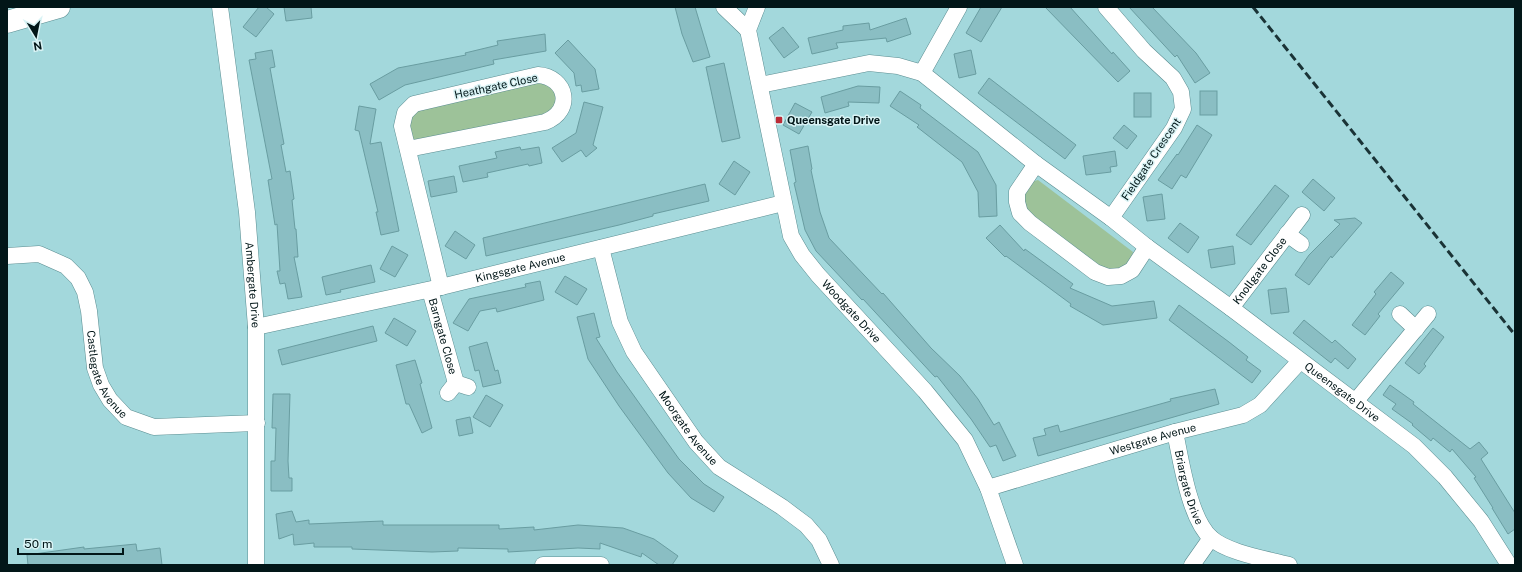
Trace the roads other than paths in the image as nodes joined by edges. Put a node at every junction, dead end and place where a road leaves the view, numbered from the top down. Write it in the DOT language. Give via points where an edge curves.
graph roads {
  1 [pos="59,7"];
  2 [pos="220,7"];
  3 [pos="724,7"];
  4 [pos="757,7"];
  5 [pos="959,7"];
  6 [pos="1106,7"];
  7 [pos="7,22"];
  8 [pos="748,30"];
  9 [pos="922,73"];
  10 [pos="760,85"];
  11 [pos="408,149"];
  12 [pos="1036,164"];
  13 [pos="783,203"];
  14 [pos="1302,215"];
  15 [pos="1111,218"];
  16 [pos="1288,234"];
  17 [pos="1301,244"];
  18 [pos="1147,247"];
  19 [pos="601,248"];
  20 [pos="7,256"];
  21 [pos="435,288"];
  22 [pos="1231,308"];
  23 [pos="1400,314"];
  24 [pos="1428,314"];
  25 [pos="256,327"];
  26 [pos="1416,329"];
  27 [pos="1300,361"];
  28 [pos="457,388"];
  29 [pos="1355,402"];
  30 [pos="257,424"];
  31 [pos="1176,432"];
  32 [pos="988,488"];
  33 [pos="1211,538"];
  34 [pos="256,565"];
  35 [pos="544,565"];
  36 [pos="601,565"];
  37 [pos="832,565"];
  38 [pos="1015,565"];
  39 [pos="1192,565"];
  40 [pos="1289,565"];
  41 [pos="1509,565"];
  1 -- 7 [label="street"];
  2 -- 25 [label="street, Ambergate Drive" via="247,212"];
  3 -- 8 [label="street"];
  4 -- 8 [label="street"];
  5 -- 9 [label="street"];
  6 -- 15 [label="street, Fieldgate Crescent" via="1144,51 1172,78 1181,92 1183,109 1174,128"];
  8 -- 10 [label="street, Woodgate Drive"];
  9 -- 10 [label="street, Queensgate Drive" via="898,66 869,63"];
  9 -- 12 [label="street, Queensgate Drive"];
  10 -- 13 [label="street, Woodgate Drive"];
  11 -- 11 [label="street, Heathgate Close" via="402,120 408,108 414,104 538,75 554,80 562,92 564,99 560,112 545,122"];
  11 -- 21 [label="street, Heathgate Close"];
  12 -- 15 [label="street, Queensgate Drive"];
  12 -- 18 [label="street" via="1017,192 1016,202 1020,213 1095,272 1108,277 1121,276 1132,270"];
  13 -- 19 [label="street, Kingsgate Avenue"];
  13 -- 32 [label="street, Woodgate Drive" via="791,236 802,255 925,390 965,440"];
  14 -- 16 [label="street, Knollgate Close"];
  15 -- 18 [label="street, Queensgate Drive"];
  16 -- 17 [label="street, Knollgate Close"];
  16 -- 22 [label="street, Knollgate Close"];
  18 -- 22 [label="street, Queensgate Drive"];
  19 -- 21 [label="street, Kingsgate Avenue"];
  19 -- 37 [label="street, Moorgate Avenue" via="626,338 696,442 719,468 806,525 819,540"];
  20 -- 30 [label="street, Castlegate Avenue" via="39,254 66,266 78,278 85,292 89,311 94,368 100,385 126,417 154,427"];
  21 -- 25 [label="street, Kingsgate Avenue"];
  21 -- 28 [label="street, Barngate Close"];
  22 -- 27 [label="street, Queensgate Drive"];
  23 -- 26 [label="street"];
  24 -- 26 [label="street"];
  25 -- 30 [label="street, Ambergate Drive"];
  26 -- 29 [label="street"];
  27 -- 29 [label="street, Queensgate Drive"];
  27 -- 31 [label="street, Westgate Avenue" via="1260,405 1243,415"];
  29 -- 41 [label="street, Queensgate Drive" via="1414,446 1445,477 1481,521"];
  30 -- 34 [label="street, Ambergate Drive"];
  31 -- 32 [label="street, Westgate Avenue"];
  31 -- 33 [label="street, Briargate Drive" via="1184,474 1199,523"];
  32 -- 38 [label="street, Woodgate Drive"];
  33 -- 39 [label="street"];
  33 -- 40 [label="street, Briargate Drive" via="1232,549"];
  35 -- 36 [label="street"];
}
